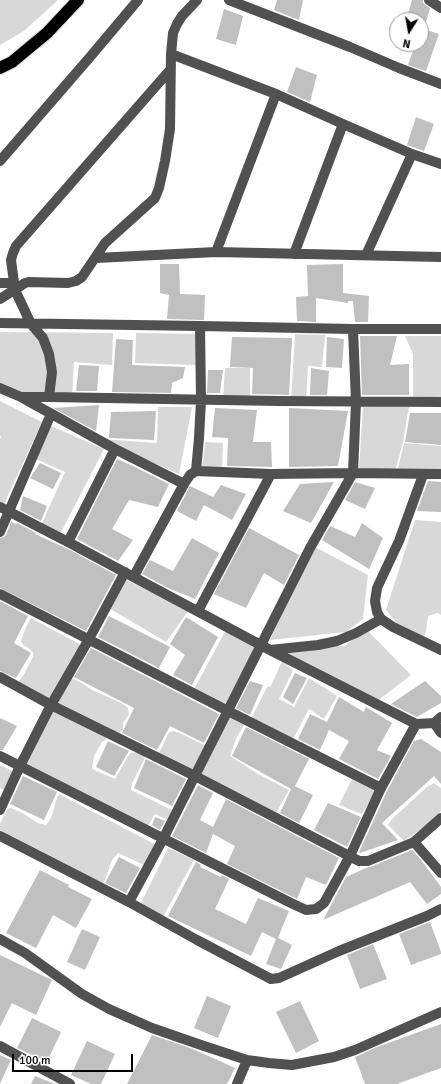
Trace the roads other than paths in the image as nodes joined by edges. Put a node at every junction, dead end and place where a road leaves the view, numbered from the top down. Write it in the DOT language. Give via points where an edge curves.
graph roads {
  1 [pos="78,0"];
  2 [pos="138,0"];
  3 [pos="197,0"];
  4 [pos="229,0"];
  5 [pos="429,0"];
  6 [pos="441,8"];
  7 [pos="170,54"];
  8 [pos="0,68"];
  9 [pos="170,70"];
  10 [pos="441,84"];
  11 [pos="276,94"];
  12 [pos="343,124"];
  13 [pos="412,154"];
  14 [pos="0,161"];
  15 [pos="441,164"];
  16 [pos="216,252"];
  17 [pos="294,254"];
  18 [pos="366,255"];
  19 [pos="441,257"];
  20 [pos="96,258"];
  21 [pos="0,283"];
  22 [pos="14,286"];
  23 [pos="0,299"];
  24 [pos="0,323"];
  25 [pos="31,324"];
  26 [pos="200,326"];
  27 [pos="441,329"];
  28 [pos="353,330"];
  29 [pos="0,388"];
  30 [pos="20,397"];
  31 [pos="49,397"];
  32 [pos="201,400"];
  33 [pos="356,402"];
  34 [pos="441,402"];
  35 [pos="51,414"];
  36 [pos="115,449"];
  37 [pos="196,471"];
  38 [pos="353,473"];
  39 [pos="270,474"];
  40 [pos="441,474"];
  41 [pos="423,475"];
  42 [pos="184,484"];
  43 [pos="4,509"];
  44 [pos="0,532"];
  45 [pos="68,542"];
  46 [pos="129,574"];
  47 [pos="0,594"];
  48 [pos="198,612"];
  49 [pos="381,619"];
  50 [pos="89,639"];
  51 [pos="265,648"];
  52 [pos="441,650"];
  53 [pos="0,677"];
  54 [pos="51,705"];
  55 [pos="228,712"];
  56 [pos="438,720"];
  57 [pos="416,724"];
  58 [pos="441,733"];
  59 [pos="0,756"];
  60 [pos="20,766"];
  61 [pos="195,776"];
  62 [pos="381,788"];
  63 [pos="0,810"];
  64 [pos="441,818"];
  65 [pos="0,836"];
  66 [pos="163,839"];
  67 [pos="414,842"];
  68 [pos="350,856"];
  69 [pos="441,873"];
  70 [pos="129,902"];
  71 [pos="441,909"];
  72 [pos="0,939"];
  73 [pos="441,1012"];
  74 [pos="0,1046"];
  75 [pos="247,1060"];
  76 [pos="70,1084"];
  77 [pos="237,1084"];
  1 -- 8 [label="highway" via="47,33 12,62"];
  2 -- 14 [label="street"];
  3 -- 7 [label="street" via="177,24"];
  4 -- 10 [label="street"];
  5 -- 6 [label="street"];
  7 -- 9 [label="street"];
  7 -- 11 [label="street"];
  9 -- 20 [label="street" via="170,129 159,188 155,198 105,243"];
  9 -- 22 [label="street" via="16,246 11,260"];
  11 -- 12 [label="street"];
  11 -- 16 [label="street"];
  12 -- 13 [label="street"];
  12 -- 17 [label="street"];
  13 -- 15 [label="street"];
  13 -- 18 [label="street"];
  16 -- 17 [label="street"];
  16 -- 20 [label="street"];
  17 -- 18 [label="street"];
  18 -- 19 [label="street"];
  20 -- 22 [label="street" via="76,281 29,282"];
  21 -- 22 [label="street"];
  22 -- 23 [label="street"];
  22 -- 25 [label="street"];
  24 -- 25 [label="street"];
  25 -- 26 [label="street"];
  25 -- 31 [label="street" via="43,338 49,354 52,372"];
  26 -- 28 [label="street"];
  26 -- 32 [label="street"];
  27 -- 28 [label="street"];
  28 -- 33 [label="street"];
  29 -- 30 [label="street"];
  30 -- 31 [label="street"];
  30 -- 35 [label="street"];
  31 -- 32 [label="street"];
  32 -- 33 [label="street"];
  32 -- 37 [label="street"];
  33 -- 34 [label="street"];
  33 -- 38 [label="street"];
  35 -- 36 [label="street"];
  35 -- 43 [label="street"];
  36 -- 42 [label="street"];
  36 -- 45 [label="street"];
  37 -- 39 [label="street"];
  37 -- 42 [label="street"];
  38 -- 39 [label="street"];
  38 -- 41 [label="street"];
  38 -- 51 [label="street" via="310,548"];
  39 -- 48 [label="street"];
  40 -- 41 [label="street"];
  41 -- 49 [label="street" via="399,541 377,588 375,601"];
  42 -- 46 [label="street"];
  43 -- 44 [label="street"];
  43 -- 45 [label="street"];
  45 -- 46 [label="street"];
  46 -- 48 [label="street"];
  46 -- 50 [label="street"];
  47 -- 50 [label="street"];
  48 -- 51 [label="street"];
  49 -- 51 [label="street" via="337,641 318,645"];
  49 -- 52 [label="street"];
  50 -- 54 [label="street"];
  50 -- 55 [label="street"];
  51 -- 55 [label="street"];
  51 -- 57 [label="street"];
  53 -- 54 [label="street"];
  54 -- 60 [label="street"];
  54 -- 61 [label="street"];
  55 -- 61 [label="street"];
  55 -- 62 [label="street"];
  56 -- 57 [label="street"];
  56 -- 58 [label="street"];
  57 -- 62 [label="street"];
  59 -- 60 [label="street"];
  60 -- 63 [label="street"];
  60 -- 66 [label="street"];
  61 -- 66 [label="street"];
  61 -- 68 [label="street"];
  62 -- 68 [label="street"];
  64 -- 67 [label="street"];
  65 -- 70 [label="street"];
  66 -- 68 [label="street" via="306,910 316,909 324,903"];
  66 -- 70 [label="street"];
  67 -- 68 [label="street" via="368,861 359,861"];
  67 -- 69 [label="street"];
  70 -- 71 [label="street" via="271,979"];
  72 -- 75 [label="street" via="109,1010 152,1028"];
  73 -- 75 [label="street" via="334,1057 292,1065"];
  74 -- 76 [label="street"];
  75 -- 77 [label="street"];
}
